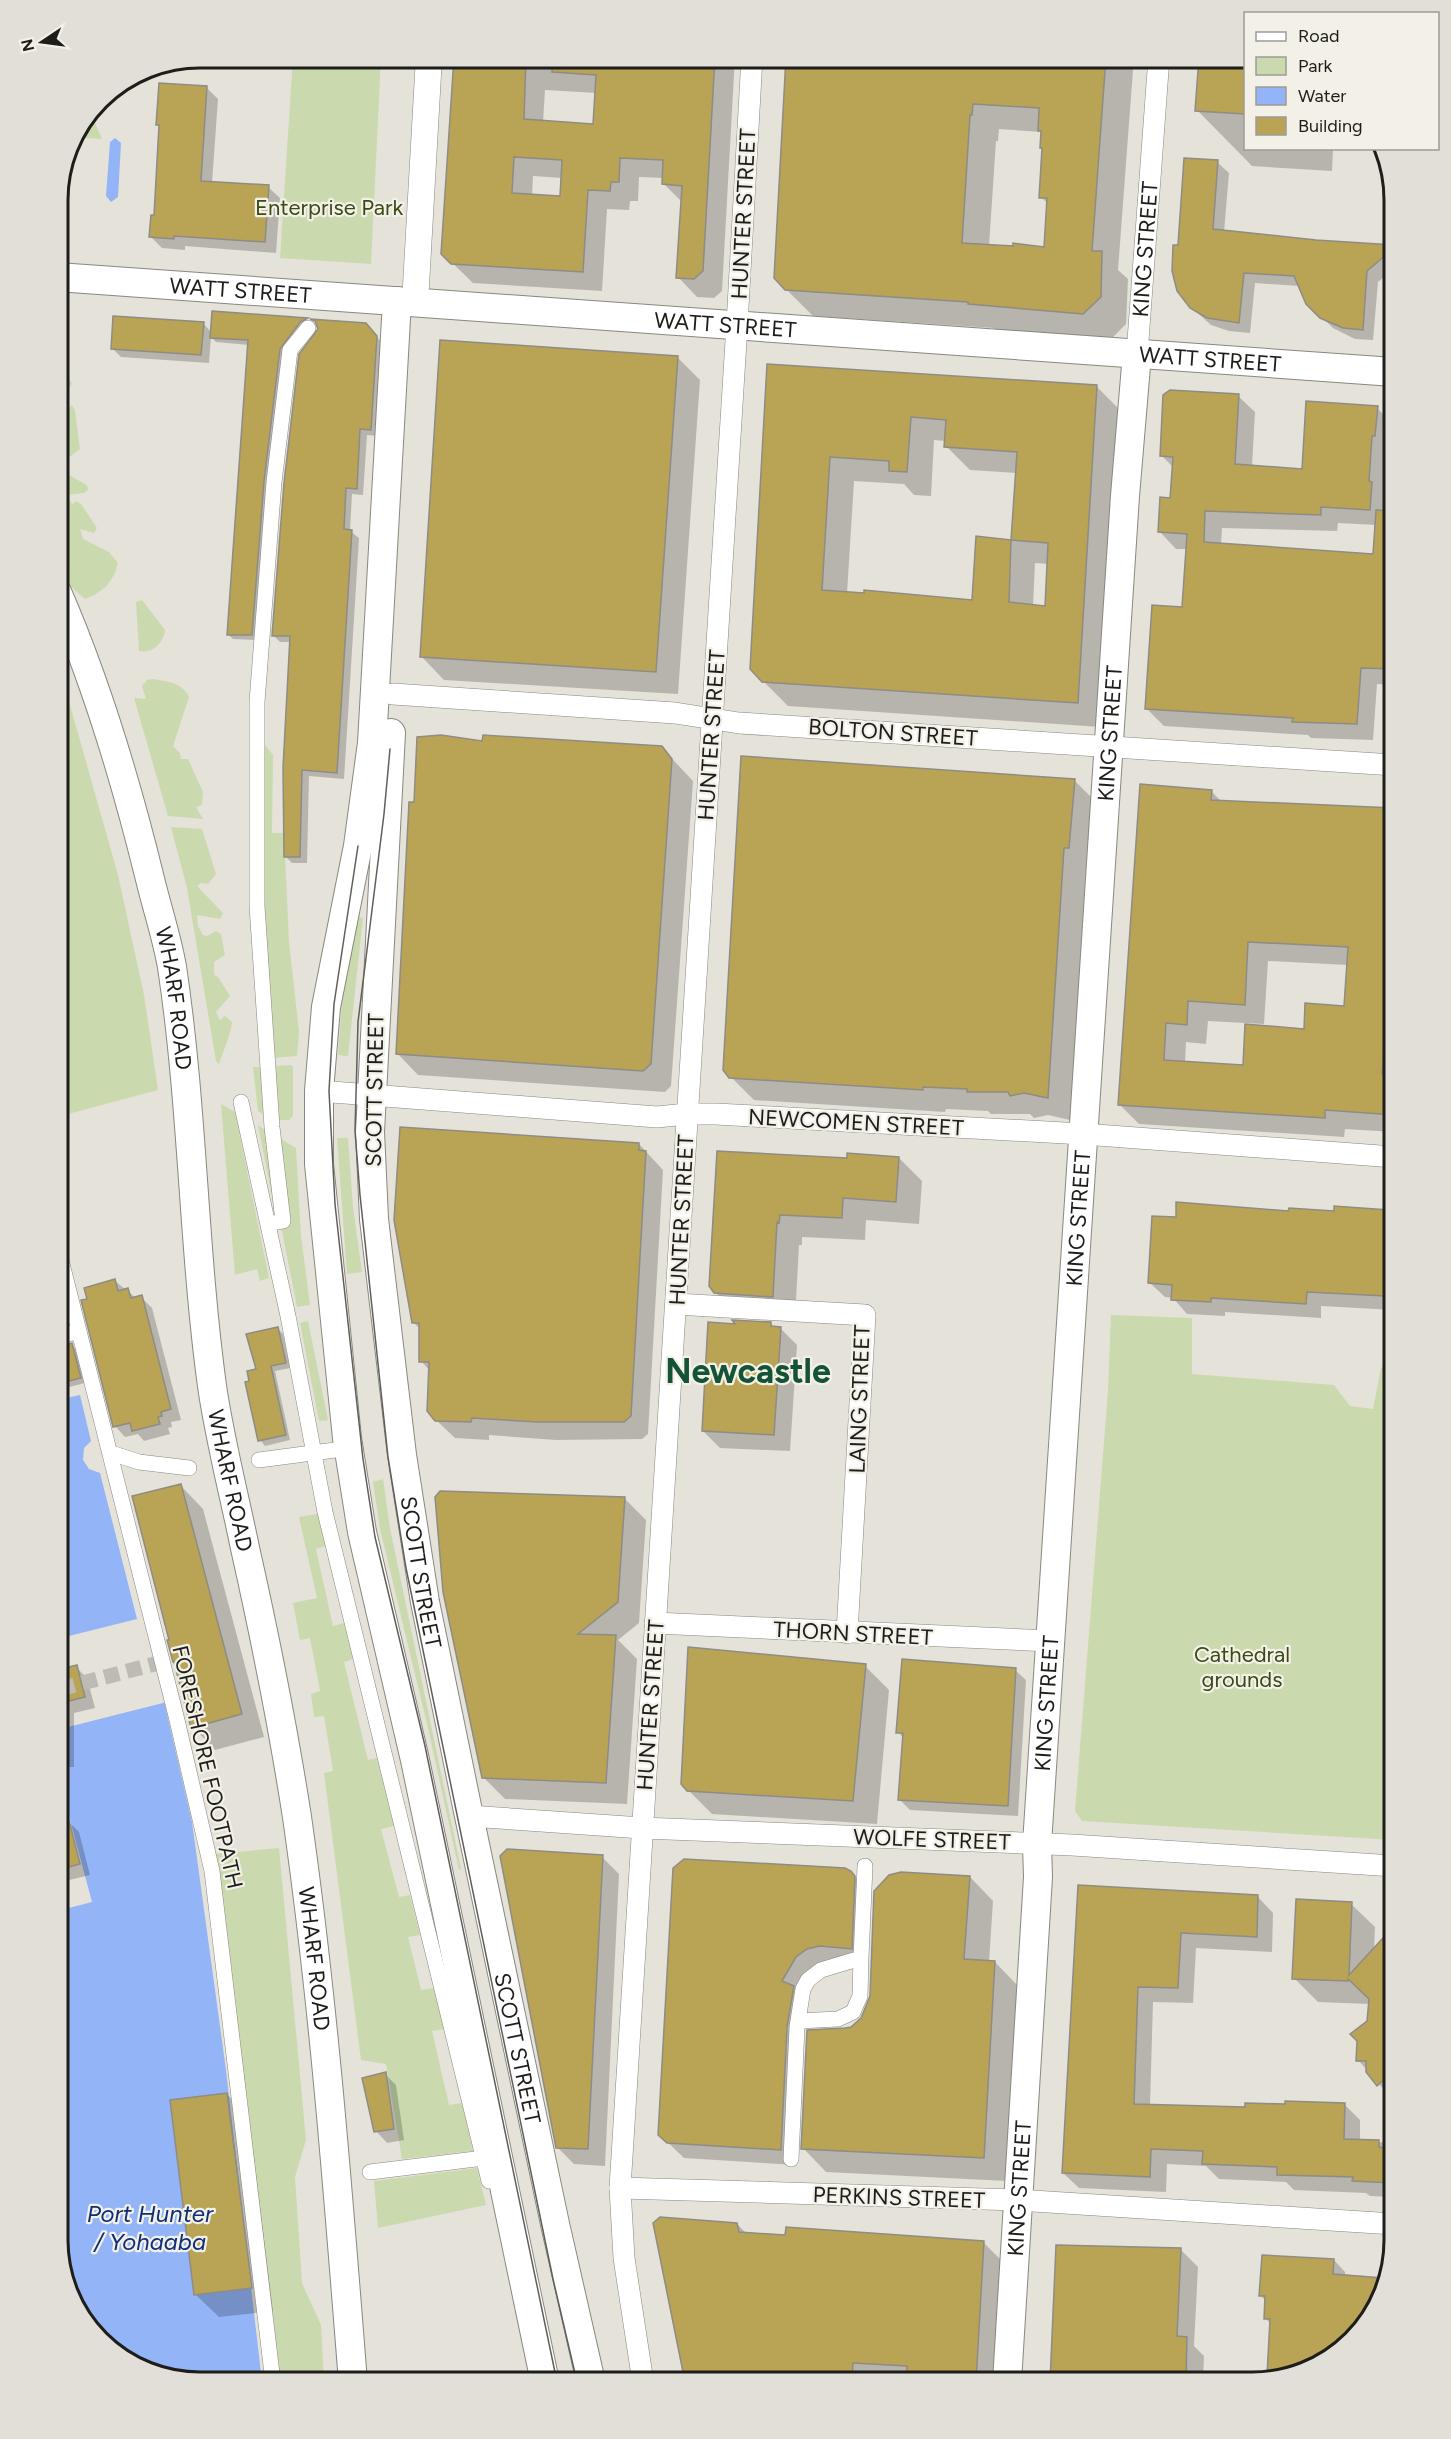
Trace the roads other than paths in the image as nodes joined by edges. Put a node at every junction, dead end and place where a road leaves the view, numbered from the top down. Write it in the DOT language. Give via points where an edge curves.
graph roads {
  1 [pos="412,68"];
  2 [pos="428,68"];
  3 [pos="751,68"];
  4 [pos="1158,68"];
  5 [pos="68,278"];
  6 [pos="406,302"];
  7 [pos="737,325"];
  8 [pos="308,328"];
  9 [pos="1137,354"];
  10 [pos="1384,371"];
  11 [pos="68,621"];
  12 [pos="393,694"];
  13 [pos="712,717"];
  14 [pos="1109,746"];
  15 [pos="1384,764"];
  16 [pos="319,1091"];
  17 [pos="371,1094"];
  18 [pos="241,1102"];
  19 [pos="687,1114"];
  20 [pos="1083,1134"];
  21 [pos="1384,1156"];
  22 [pos="268,1224"];
  23 [pos="68,1288"];
  24 [pos="676,1304"];
  25 [pos="79,1331"];
  26 [pos="68,1334"];
  27 [pos="334,1450"];
  28 [pos="111,1453"];
  29 [pos="313,1453"];
  30 [pos="259,1460"];
  31 [pos="189,1468"];
  32 [pos="655,1623"];
  33 [pos="847,1633"];
  34 [pos="1050,1641"];
  35 [pos="469,1816"];
  36 [pos="642,1828"];
  37 [pos="1037,1844"];
  38 [pos="1384,1865"];
  39 [pos="865,1866"];
  40 [pos="861,1958"];
  41 [pos="798,2021"];
  42 [pos="488,2158"];
  43 [pos="791,2159"];
  44 [pos="370,2172"];
  45 [pos="620,2188"];
  46 [pos="1017,2200"];
  47 [pos="494,2202"];
  48 [pos="1384,2223"];
  49 [pos="272,2371"];
  50 [pos="352,2371"];
  51 [pos="543,2371"];
  52 [pos="589,2371"];
  53 [pos="641,2371"];
  54 [pos="1008,2372"];
  1 -- 6 [label="street"];
  2 -- 6 [label="street"];
  3 -- 7 [label="street, HUNTER STREET"];
  4 -- 9 [label="street, KING STREET"];
  5 -- 6 [label="main road, WATT STREET"];
  6 -- 7 [label="main road, WATT STREET"];
  6 -- 12 [label="main road, SCOTT STREET"];
  6 -- 16 [label="main road, SCOTT STREET" via="372,743 358,846 329,985"];
  7 -- 9 [label="main road, WATT STREET"];
  7 -- 13 [label="street, HUNTER STREET"];
  8 -- 22 [label="street" via="290,350 274,482 257,702 257,906 283,1221"];
  9 -- 10 [label="main road, WATT STREET"];
  9 -- 14 [label="main road, KING STREET"];
  11 -- 50 [label="main road, WHARF ROAD" via="132,806 171,963 213,1388 296,1814 321,2007"];
  12 -- 13 [label="street, BOLTON STREET"];
  12 -- 17 [label="main road, SCOTT STREET"];
  13 -- 14 [label="street, BOLTON STREET" via="739,723"];
  13 -- 19 [label="street, HUNTER STREET"];
  14 -- 15 [label="street, BOLTON STREET"];
  14 -- 20 [label="main road, KING STREET"];
  16 -- 17 [label="street, NEWCOMEN STREET"];
  16 -- 51 [label="main road, SCOTT STREET" via="322,1204 347,1438 362,1532 416,1760"];
  17 -- 19 [label="street, NEWCOMEN STREET" via="657,1117"];
  17 -- 35 [label="main road, SCOTT STREET" via="374,1219 402,1455 425,1602"];
  18 -- 22 [label="street"];
  19 -- 20 [label="street, NEWCOMEN STREET"];
  19 -- 24 [label="street, HUNTER STREET"];
  20 -- 21 [label="street, NEWCOMEN STREET"];
  20 -- 34 [label="main road, KING STREET"];
  22 -- 29 [label="street"];
  23 -- 25 [label="street, FORESHORE FOOTPATH"];
  24 -- 32 [label="street, HUNTER STREET"];
  24 -- 33 [label="street, LAING STREET" via="865,1315"];
  25 -- 26 [label="street"];
  25 -- 28 [label="street, FORESHORE FOOTPATH"];
  27 -- 29 [label="street"];
  28 -- 31 [label="street" via="139,1462"];
  28 -- 49 [label="street, FORESHORE FOOTPATH" via="212,1871"];
  29 -- 30 [label="street"];
  29 -- 42 [label="street"];
  32 -- 33 [label="street, THORN STREET"];
  32 -- 36 [label="street, HUNTER STREET"];
  33 -- 34 [label="street, THORN STREET"];
  34 -- 37 [label="main road, KING STREET"];
  35 -- 36 [label="street, WOLFE STREET"];
  35 -- 52 [label="main road, SCOTT STREET"];
  36 -- 37 [label="street, WOLFE STREET"];
  36 -- 45 [label="street, HUNTER STREET"];
  37 -- 38 [label="street, WOLFE STREET"];
  37 -- 46 [label="main road, KING STREET"];
  39 -- 40 [label="street"];
  40 -- 41 [label="street" via="814,1974 803,1989"];
  40 -- 41 [label="street" via="860,1996 853,2012 838,2019"];
  41 -- 43 [label="street"];
  42 -- 44 [label="street"];
  42 -- 47 [label="street"];
  45 -- 46 [label="street, PERKINS STREET"];
  45 -- 53 [label="street, HUNTER STREET" via="624,2258"];
  46 -- 48 [label="street, PERKINS STREET"];
  46 -- 54 [label="main road, KING STREET"];
}
